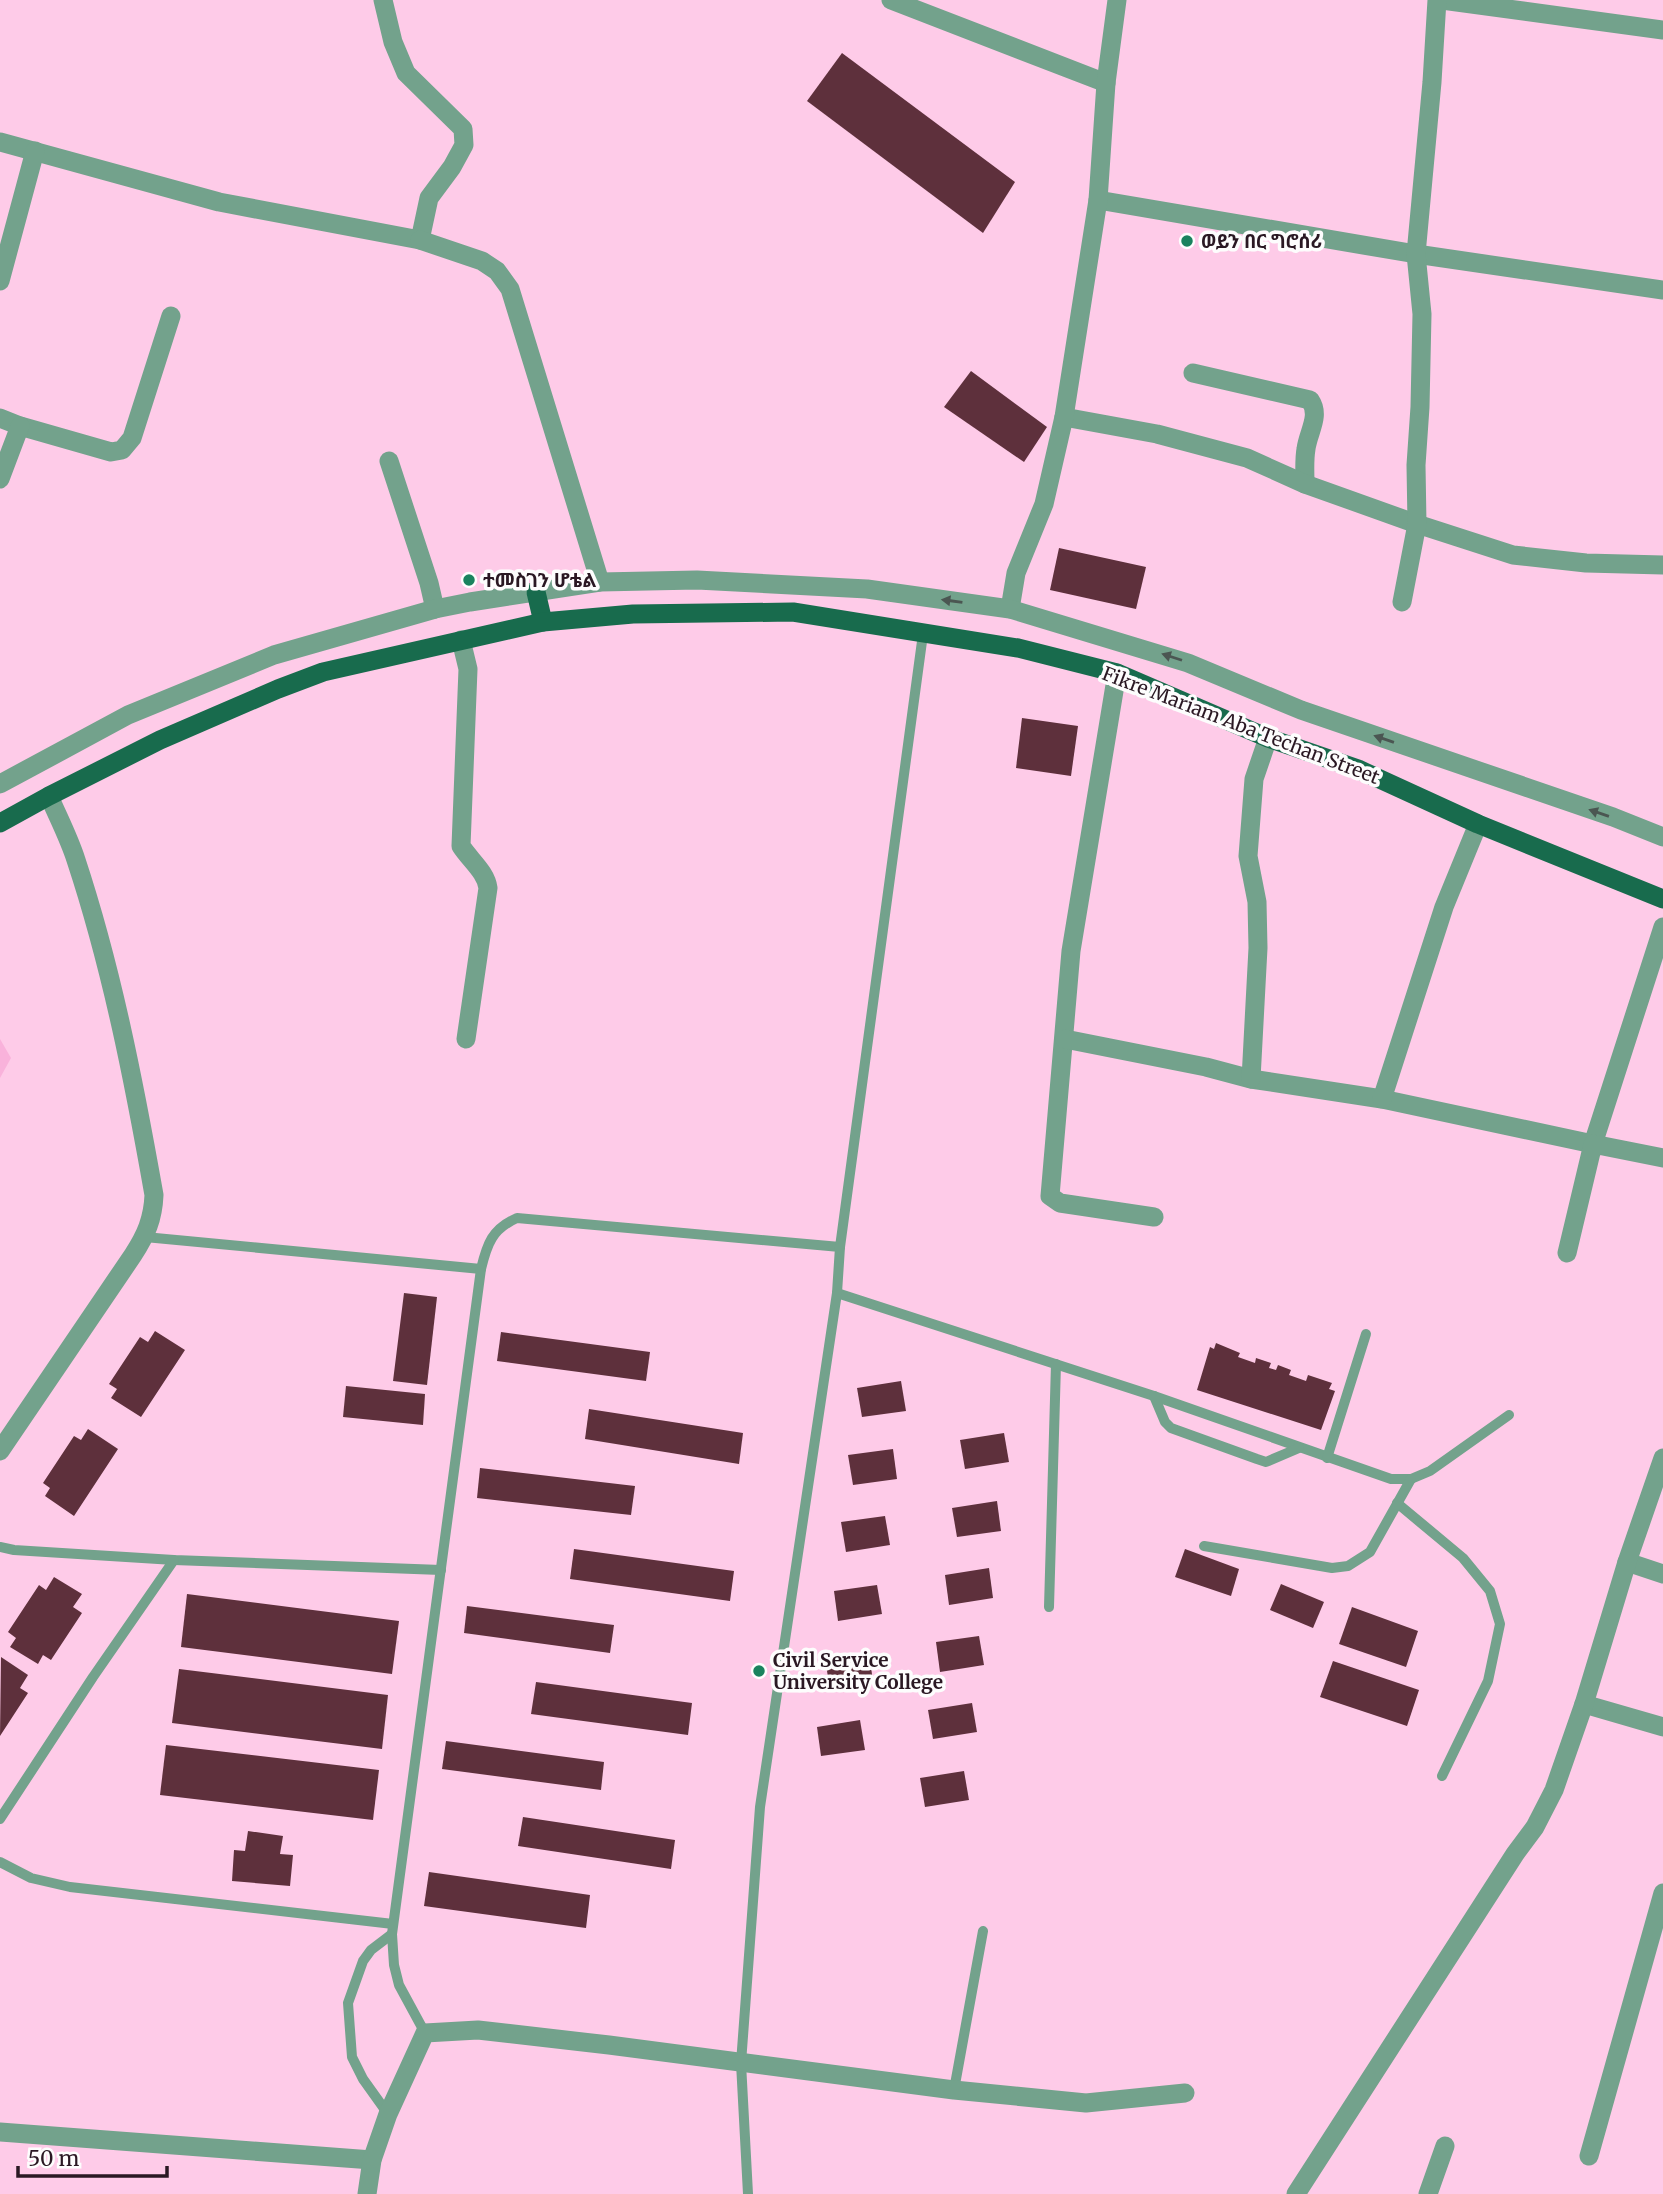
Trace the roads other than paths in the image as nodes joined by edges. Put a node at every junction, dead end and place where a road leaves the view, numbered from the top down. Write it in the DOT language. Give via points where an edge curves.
graph roads {
  1 [pos="383,0"];
  2 [pos="891,0"];
  3 [pos="1117,0"];
  4 [pos="1439,0"];
  5 [pos="1663,30"];
  6 [pos="1106,83"];
  7 [pos="0,142"];
  8 [pos="35,151"];
  9 [pos="1098,200"];
  10 [pos="420,240"];
  11 [pos="1416,254"];
  12 [pos="0,281"];
  13 [pos="1663,290"];
  14 [pos="171,316"];
  15 [pos="1193,373"];
  16 [pos="1064,417"];
  17 [pos="0,418"];
  18 [pos="20,426"];
  19 [pos="389,461"];
  20 [pos="0,479"];
  21 [pos="1305,484"];
  22 [pos="1417,524"];
  23 [pos="1663,565"];
  24 [pos="600,582"];
  25 [pos="536,592"];
  26 [pos="1402,601"];
  27 [pos="435,609"];
  28 [pos="1010,609"];
  29 [pos="543,622"];
  30 [pos="923,635"];
  31 [pos="461,639"];
  32 [pos="1117,673"];
  33 [pos="1268,738"];
  34 [pos="0,784"];
  35 [pos="49,796"];
  36 [pos="0,823"];
  37 [pos="1478,824"];
  38 [pos="1663,837"];
  39 [pos="1663,899"];
  40 [pos="1663,927"];
  41 [pos="466,1039"];
  42 [pos="1065,1039"];
  43 [pos="1251,1079"];
  44 [pos="1382,1099"];
  45 [pos="1592,1144"];
  46 [pos="1663,1158"];
  47 [pos="1154,1217"];
  48 [pos="145,1237"];
  49 [pos="840,1247"];
  50 [pos="1567,1253"];
  51 [pos="481,1269"];
  52 [pos="837,1293"];
  53 [pos="1366,1334"];
  54 [pos="1056,1364"];
  55 [pos="1154,1396"];
  56 [pos="1509,1415"];
  57 [pos="1299,1448"];
  58 [pos="0,1451"];
  59 [pos="1327,1458"];
  60 [pos="1663,1458"];
  61 [pos="1411,1479"];
  62 [pos="1397,1503"];
  63 [pos="1204,1546"];
  64 [pos="0,1547"];
  65 [pos="174,1560"];
  66 [pos="1627,1562"];
  67 [pos="441,1570"];
  68 [pos="1663,1574"];
  69 [pos="1049,1607"];
  70 [pos="1584,1704"];
  71 [pos="1663,1727"];
  72 [pos="1442,1776"];
  73 [pos="0,1819"];
  74 [pos="0,1862"];
  75 [pos="1663,1893"];
  76 [pos="392,1929"];
  77 [pos="983,1931"];
  78 [pos="425,2032"];
  79 [pos="741,2063"];
  80 [pos="954,2090"];
  81 [pos="1185,2093"];
  82 [pos="388,2114"];
  83 [pos="0,2132"];
  84 [pos="1444,2146"];
  85 [pos="1589,2156"];
  86 [pos="372,2160"];
  87 [pos="367,2194"];
  88 [pos="748,2194"];
  89 [pos="1296,2194"];
  90 [pos="1428,2194"];
  1 -- 10 [label="street" via="406,73 463,129 464,145 429,198"];
  2 -- 6 [label="street"];
  3 -- 6 [label="street"];
  4 -- 5 [label="street"];
  4 -- 11 [label="street"];
  6 -- 9 [label="street"];
  7 -- 8 [label="street"];
  8 -- 10 [label="street" via="219,202"];
  8 -- 12 [label="street"];
  9 -- 11 [label="street"];
  9 -- 16 [label="street"];
  10 -- 24 [label="street" via="482,261 497,271 510,289"];
  11 -- 13 [label="street"];
  11 -- 22 [label="street" via="1422,314"];
  14 -- 18 [label="street" via="132,438 122,450 110,453"];
  15 -- 21 [label="street" via="1310,400 1315,416 1306,449"];
  16 -- 21 [label="street" via="1157,434 1247,458"];
  16 -- 28 [label="street" via="1044,504 1016,573"];
  17 -- 18 [label="street"];
  18 -- 20 [label="street"];
  19 -- 27 [label="street"];
  21 -- 22 [label="street"];
  22 -- 23 [label="street" via="1513,555"];
  22 -- 26 [label="street"];
  24 -- 25 [label="street"];
  28 -- 24 [label="street, one-way" via="867,589 697,580"];
  25 -- 27 [label="street"];
  25 -- 29 [label="main road"];
  27 -- 34 [label="street" via="274,655 128,715"];
  38 -- 28 [label="street, one-way" via="1301,710 1188,663"];
  29 -- 30 [label="main road, Fikre Mariam Aba Techan Street" via="633,614 793,612"];
  29 -- 31 [label="main road, Fikre Mariam Aba Techan Street"];
  30 -- 32 [label="main road, Fikre Mariam Aba Techan Street" via="1018,648"];
  30 -- 49 [label="lane"];
  31 -- 35 [label="main road, Fikre Mariam Aba Techan Street" via="323,672 278,689 160,740"];
  31 -- 41 [label="street" via="468,669 461,846 488,888"];
  32 -- 33 [label="main road, Fikre Mariam Aba Techan Street"];
  32 -- 42 [label="street" via="1072,951"];
  33 -- 37 [label="main road, Fikre Mariam Aba Techan Street" via="1358,769"];
  33 -- 43 [label="street" via="1254,779 1248,856 1257,902 1258,948"];
  35 -- 36 [label="main road, Fikre Mariam Aba Techan Street"];
  35 -- 48 [label="street" via="76,858 128,1051 154,1195"];
  37 -- 39 [label="main road, Fikre Mariam Aba Techan Street"];
  37 -- 44 [label="street" via="1444,907"];
  40 -- 45 [label="street"];
  42 -- 43 [label="street"];
  42 -- 47 [label="street" via="1050,1196 1060,1203"];
  43 -- 44 [label="street"];
  44 -- 45 [label="street"];
  45 -- 46 [label="street"];
  45 -- 50 [label="street"];
  48 -- 51 [label="lane"];
  48 -- 58 [label="street"];
  49 -- 51 [label="lane" via="517,1218 505,1223 486,1245"];
  49 -- 52 [label="lane"];
  51 -- 67 [label="lane"];
  52 -- 54 [label="lane"];
  52 -- 79 [label="lane" via="760,1807"];
  53 -- 59 [label="lane"];
  54 -- 55 [label="lane"];
  54 -- 69 [label="lane"];
  55 -- 57 [label="lane"];
  55 -- 57 [label="lane" via="1171,1428 1257,1460 1266,1462"];
  56 -- 61 [label="lane" via="1430,1471"];
  57 -- 59 [label="lane"];
  59 -- 61 [label="lane" via="1391,1479"];
  60 -- 66 [label="street"];
  61 -- 62 [label="lane"];
  62 -- 63 [label="lane" via="1370,1552 1348,1566"];
  62 -- 72 [label="lane" via="1477,1574 1490,1591 1500,1624 1488,1681"];
  64 -- 65 [label="lane"];
  65 -- 67 [label="lane"];
  65 -- 73 [label="lane"];
  66 -- 68 [label="street"];
  66 -- 70 [label="street"];
  67 -- 76 [label="lane"];
  70 -- 71 [label="street"];
  70 -- 89 [label="street" via="1554,1790 1535,1827"];
  74 -- 76 [label="lane" via="31,1878 71,1887"];
  75 -- 85 [label="street"];
  76 -- 78 [label="lane" via="399,1985"];
  76 -- 82 [label="lane" via="363,1961 348,2003 352,2057"];
  77 -- 80 [label="lane"];
  78 -- 79 [label="street" via="478,2029"];
  78 -- 82 [label="street"];
  79 -- 80 [label="street"];
  79 -- 88 [label="lane"];
  80 -- 81 [label="street" via="1086,2103"];
  82 -- 86 [label="street"];
  83 -- 86 [label="street"];
  84 -- 90 [label="street"];
  86 -- 87 [label="street"];
}
